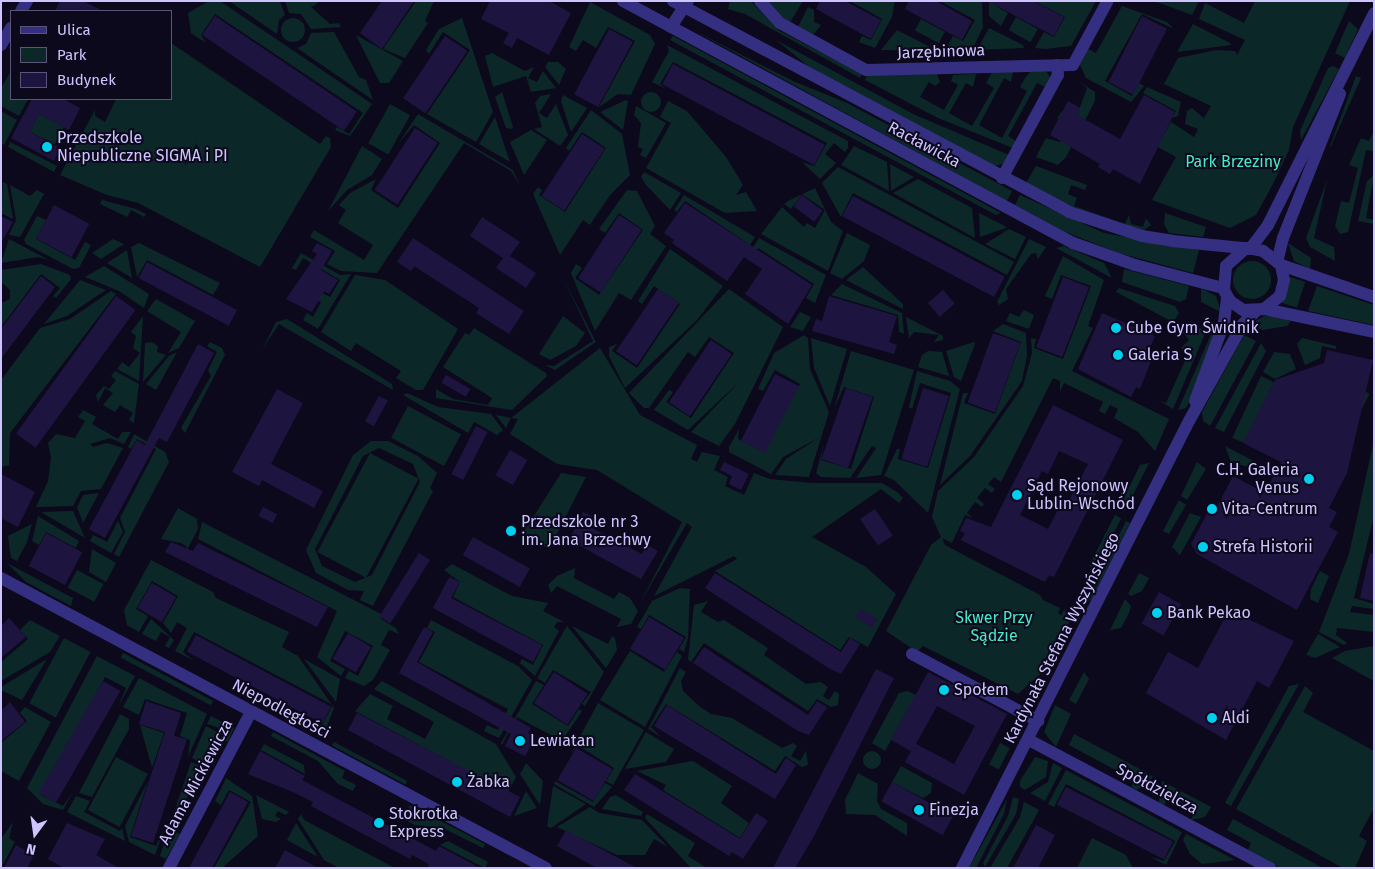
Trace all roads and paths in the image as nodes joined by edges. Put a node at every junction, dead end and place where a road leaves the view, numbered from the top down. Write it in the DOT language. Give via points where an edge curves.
graph roads {
  1 [pos="623,1"];
  2 [pos="760,1"];
  3 [pos="1107,2"];
  4 [pos="681,3"];
  5 [pos="1374,13"];
  6 [pos="671,28"];
  7 [pos="10,30"];
  8 [pos="1,45"];
  9 [pos="1057,65"];
  10 [pos="1349,68"];
  11 [pos="1002,178"];
  12 [pos="1248,249"];
  13 [pos="1279,264"];
  14 [pos="1225,292"];
  15 [pos="1374,298"];
  16 [pos="1260,310"];
  17 [pos="1374,332"];
  18 [pos="1188,421"];
  19 [pos="1,578"];
  20 [pos="912,654"];
  21 [pos="251,712"];
  22 [pos="1038,721"];
  23 [pos="1029,740"];
  24 [pos="169,868"];
  25 [pos="546,868"];
  26 [pos="962,868"];
  27 [pos="1270,868"];
  1 -- 6 [label="street, Racławicka"];
  2 -- 9 [label="street, Jarzębinowa" via="780,23 862,70"];
  3 -- 9 [label="street, Jarzębinowa" via="1073,65"];
  4 -- 6 [label="street"];
  4 -- 11 [label="street, Racławicka"];
  5 -- 10 [label="street"];
  6 -- 14 [label="street, Racławicka" via="1073,243"];
  7 -- 8 [label="street"];
  9 -- 11 [label="street" via="1058,76"];
  10 -- 12 [label="street" via="1268,225"];
  10 -- 13 [label="street" via="1312,173 1283,238"];
  11 -- 12 [label="street, Racławicka" via="1111,228 1156,239"];
  12 -- 13 [label="street" via="1263,251"];
  12 -- 14 [label="street" via="1226,266"];
  13 -- 15 [label="street"];
  13 -- 16 [label="street" via="1283,288 1274,302"];
  14 -- 16 [label="street" via="1243,310"];
  14 -- 18 [label="street, Kardynała Stefana Wyszyńskiego" via="1224,323"];
  16 -- 17 [label="street"];
  16 -- 18 [label="street, Kardynała Stefana Wyszyńskiego" via="1248,317"];
  18 -- 22 [label="street, Kardynała Stefana Wyszyńskiego"];
  19 -- 21 [label="street, Niepodległości"];
  20 -- 22 [label="street"];
  21 -- 24 [label="street, Adama Mickiewicza"];
  21 -- 25 [label="street, Niepodległości"];
  22 -- 23 [label="street, Kardynała Stefana Wyszyńskiego"];
  23 -- 26 [label="street, Kardynała Stefana Wyszyńskiego"];
  23 -- 27 [label="street, Spółdzielcza"];
}
